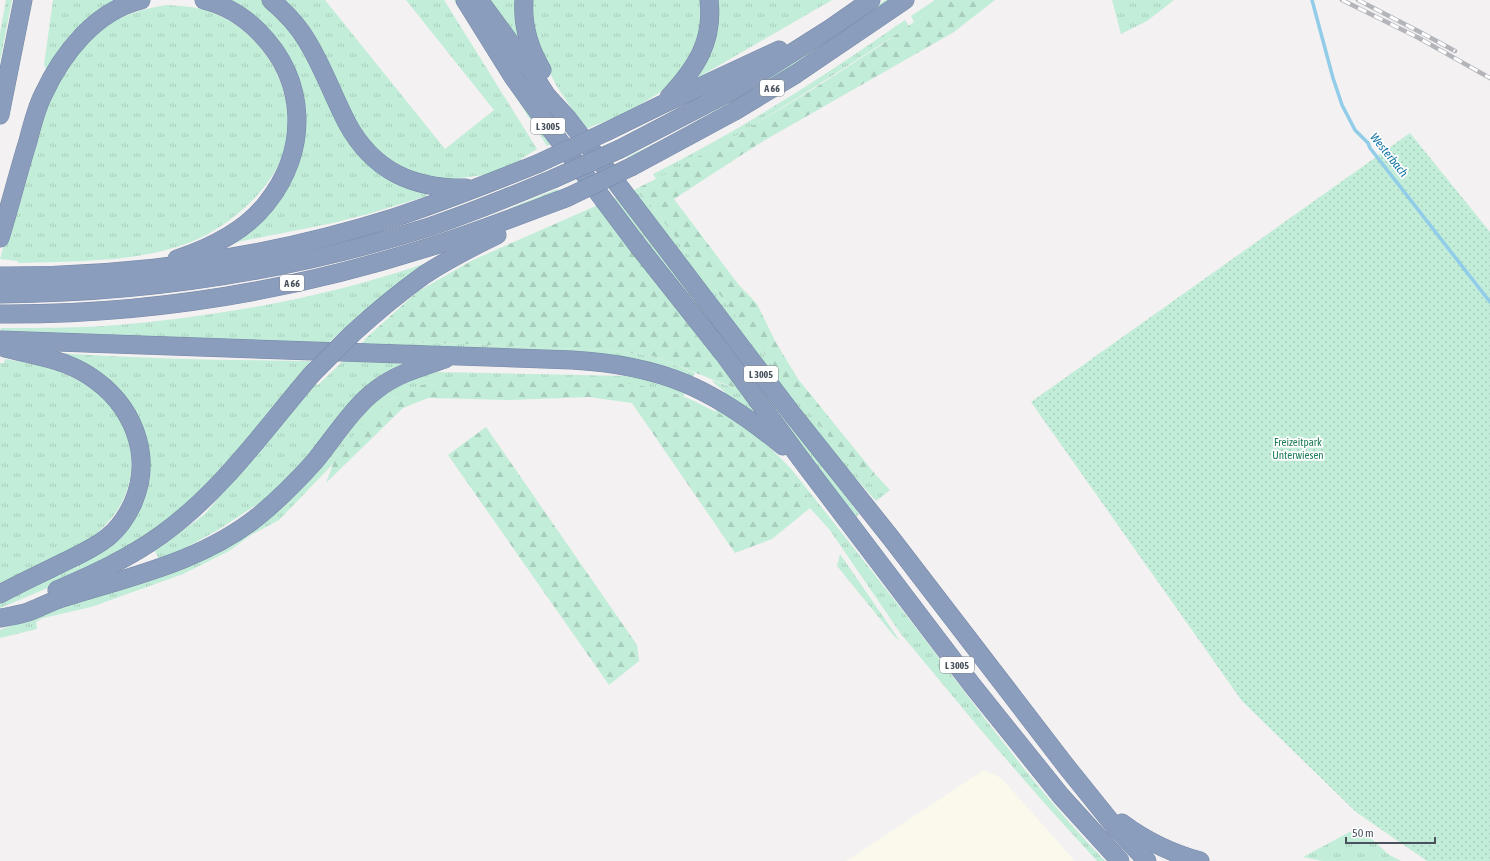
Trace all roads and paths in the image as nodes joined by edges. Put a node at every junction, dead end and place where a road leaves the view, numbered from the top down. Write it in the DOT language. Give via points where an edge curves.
graph roads {
  1 [pos="23,0"];
  2 [pos="141,0"];
  3 [pos="204,0"];
  4 [pos="271,0"];
  5 [pos="465,0"];
  6 [pos="479,0"];
  7 [pos="524,0"];
  8 [pos="709,0"];
  9 [pos="871,0"];
  10 [pos="905,0"];
  11 [pos="831,28"];
  12 [pos="661,105"];
  13 [pos="0,115"];
  14 [pos="568,119"];
  15 [pos="476,188"];
  16 [pos="568,196"];
  17 [pos="0,238"];
  18 [pos="141,270"];
  19 [pos="8,276"];
  20 [pos="6,294"];
  21 [pos="3,314"];
  22 [pos="0,340"];
  23 [pos="0,347"];
  24 [pos="453,356"];
  25 [pos="803,462"];
  26 [pos="0,594"];
  27 [pos="1,618"];
  28 [pos="1066,766"];
  29 [pos="1120,861"];
  30 [pos="1147,861"];
  31 [pos="1200,861"];
  1 -- 13 [label="highway"];
  2 -- 17 [label="highway" via="121,7 96,23 78,41 55,72 42,95 33,122"];
  3 -- 18 [label="highway" via="241,16 276,51 288,74 295,97 297,122 292,159 283,179 251,220 208,246"];
  4 -- 15 [label="highway" via="290,18 307,40 347,123 361,145 376,161 394,174 416,182 440,187"];
  5 -- 25 [label="highway, L 3005" via="513,77 549,127"];
  6 -- 14 [label="highway, L 3005" via="547,96"];
  7 -- 14 [label="highway" via="523,14 528,42"];
  8 -- 12 [label="highway" via="706,44 690,73"];
  9 -- 11 [label="highway, A 66"];
  10 -- 16 [label="highway, A 66, bridge" via="796,74 733,112 633,166"];
  11 -- 12 [label="highway"];
  11 -- 20 [label="highway, A 66, bridge" via="735,89 620,149 503,200 429,226 377,242 294,262 202,279 67,292"];
  12 -- 15 [label="highway, bridge" via="537,164"];
  14 -- 28 [label="highway, L 3005" via="788,409 891,538"];
  15 -- 18 [label="highway" via="392,218 314,240 228,258"];
  16 -- 21 [label="highway, A 66" via="422,250 281,286 144,306 59,313"];
  16 -- 27 [label="highway, bridge" via="544,211 466,250 392,299 312,374 222,480 162,534 119,562 21,605"];
  18 -- 19 [label="highway"];
  22 -- 24 [label="highway"];
  23 -- 26 [label="highway" via="65,363 101,384 129,416 138,437 141,460 139,484 133,502 108,537 87,551"];
  24 -- 25 [label="highway" via="572,360 648,370 688,384 719,399 752,421"];
  24 -- 27 [label="highway" via="404,374 375,390 293,485 260,515 208,548 170,565 57,600 27,612"];
  25 -- 29 [label="highway, L 3005" via="972,685 1061,796"];
  28 -- 30 [label="highway, L 3005"];
  28 -- 31 [label="highway" via="1135,832 1163,848"];
}
